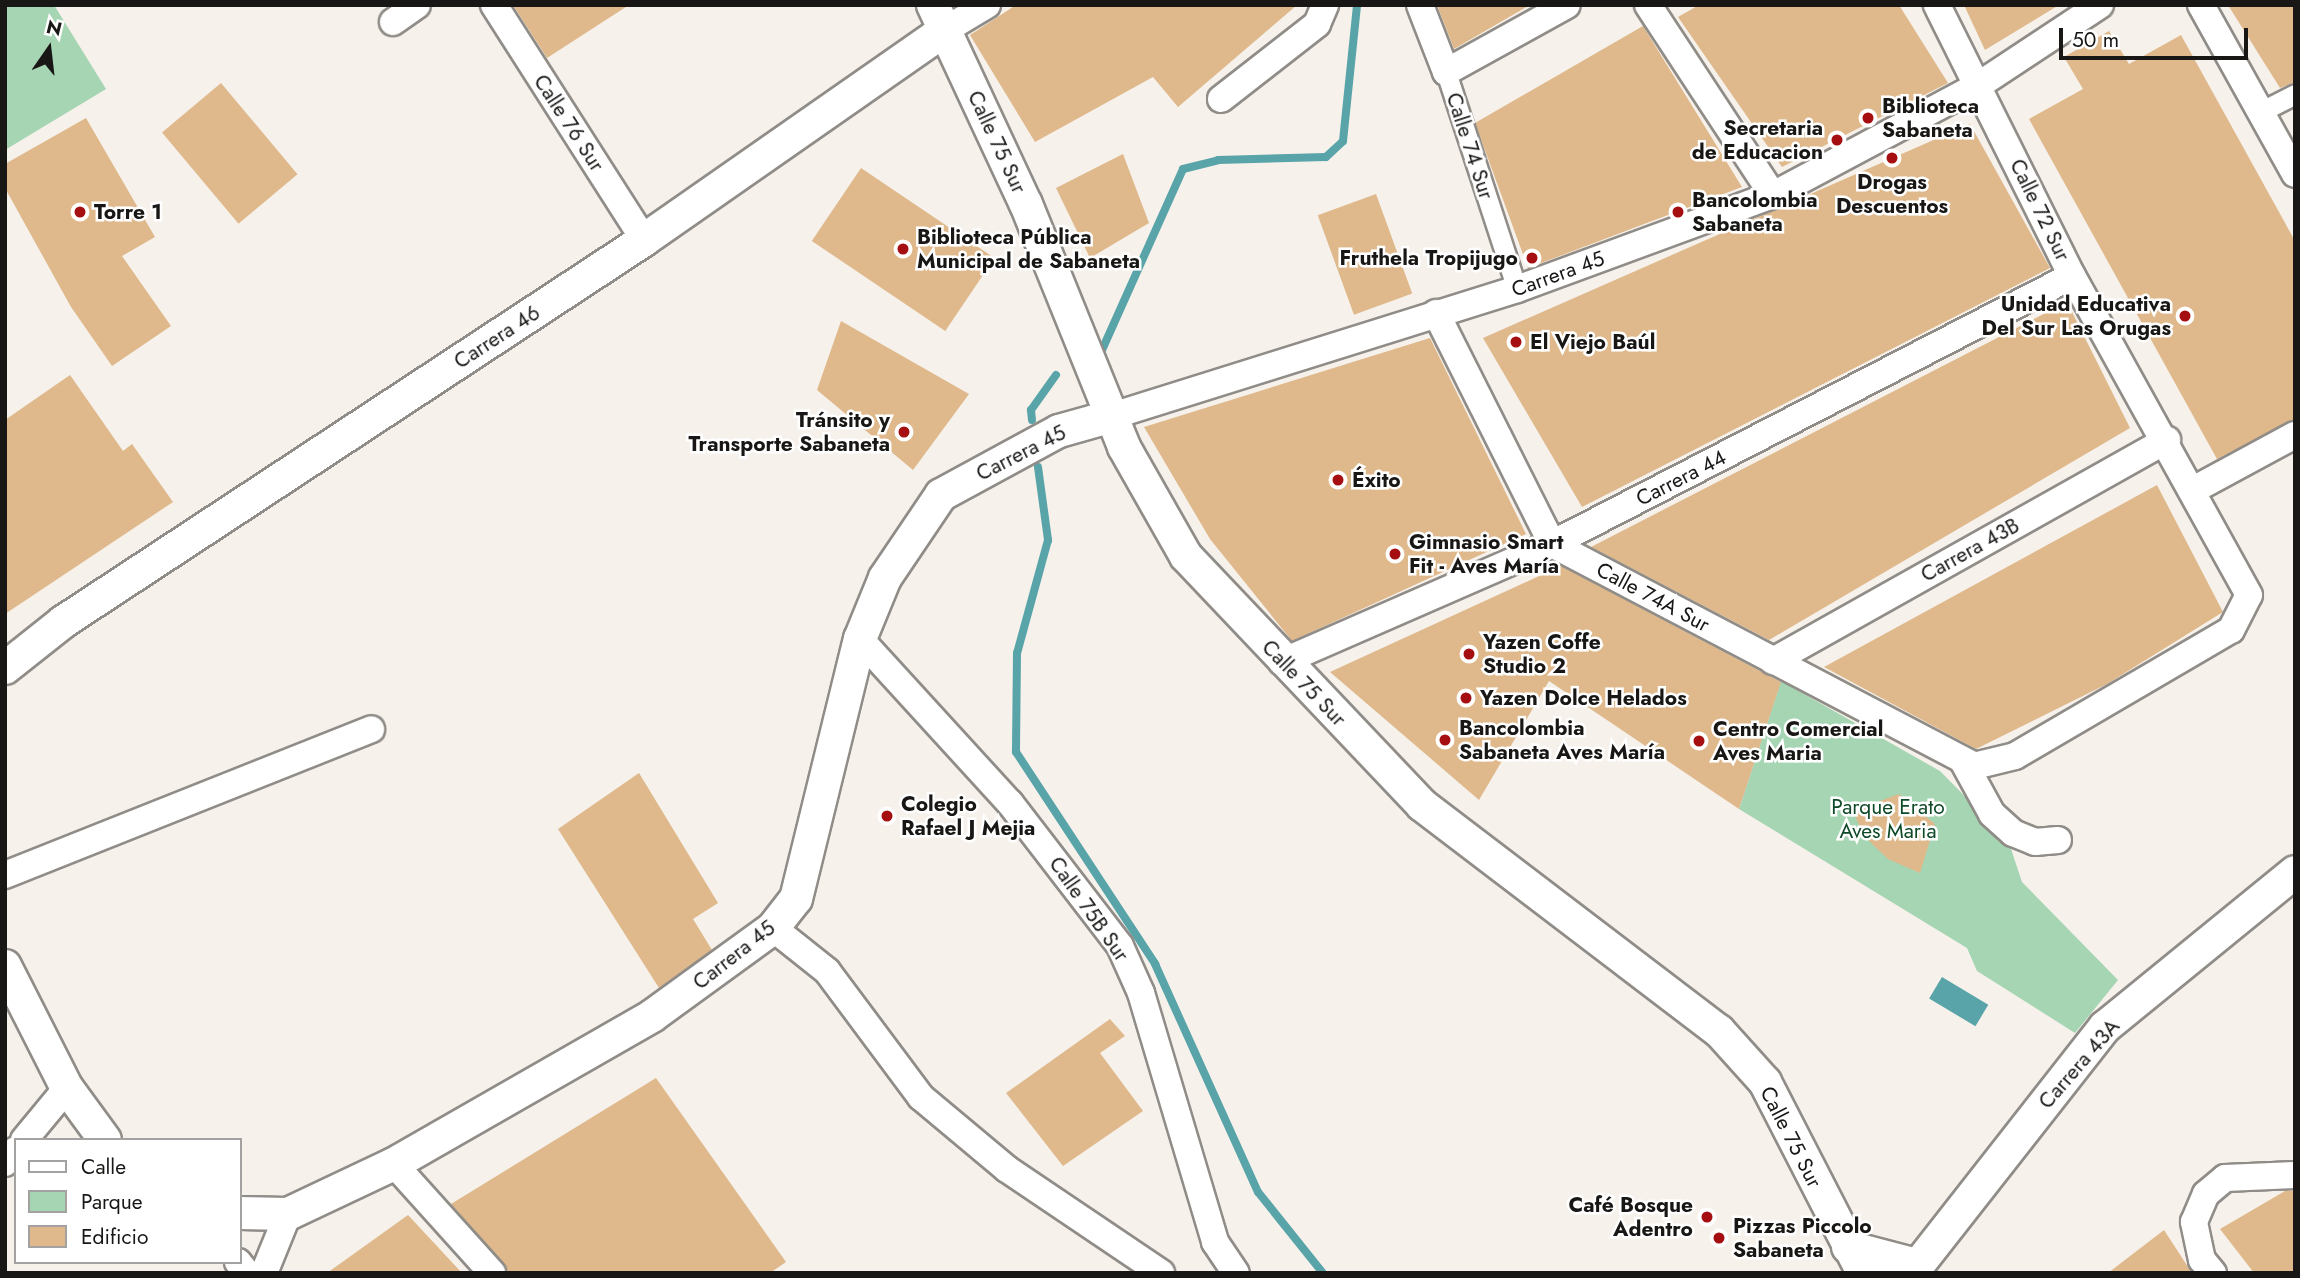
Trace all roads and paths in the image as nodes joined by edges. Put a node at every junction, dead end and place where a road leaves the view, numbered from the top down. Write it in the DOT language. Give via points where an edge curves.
graph roads {
  1 [pos="417,5"];
  2 [pos="494,5"];
  3 [pos="987,5"];
  4 [pos="1325,5"];
  5 [pos="1420,5"];
  6 [pos="1567,5"];
  7 [pos="1648,5"];
  8 [pos="1937,5"];
  9 [pos="2100,5"];
  10 [pos="2201,5"];
  11 [pos="939,18"];
  12 [pos="393,22"];
  13 [pos="1446,72"];
  14 [pos="1979,85"];
  15 [pos="2295,93"];
  16 [pos="1221,99"];
  17 [pos="2260,112"];
  18 [pos="2295,174"];
  19 [pos="1773,195"];
  20 [pos="644,240"];
  21 [pos="2072,276"];
  22 [pos="1517,289"];
  23 [pos="1436,313"];
  24 [pos="1112,416"];
  25 [pos="2295,435"];
  26 [pos="2167,440"];
  27 [pos="2195,489"];
  28 [pos="1552,544"];
  29 [pos="860,639"];
  30 [pos="1773,660"];
  31 [pos="1282,662"];
  32 [pos="5,667"];
  33 [pos="371,729"];
  34 [pos="1973,764"];
  35 [pos="2058,840"];
  36 [pos="2295,872"];
  37 [pos="5,875"];
  38 [pos="773,928"];
  39 [pos="5,965"];
  40 [pos="67,1088"];
  41 [pos="26,1138"];
  42 [pos="103,1138"];
  43 [pos="394,1164"];
  44 [pos="2295,1175"];
  45 [pos="242,1213"];
  46 [pos="288,1214"];
  47 [pos="1849,1257"];
  48 [pos="1913,1267"];
  49 [pos="264,1273"];
  50 [pos="492,1273"];
  51 [pos="1161,1273"];
  52 [pos="1236,1273"];
  53 [pos="2213,1273"];
  1 -- 12 [label="street"];
  2 -- 20 [label="street, Calle 76 Sur"];
  3 -- 11 [label="street, Carrera 46"];
  4 -- 16 [label="street" via="1307,33"];
  5 -- 13 [label="street, Calle 74 Sur"];
  6 -- 13 [label="street"];
  7 -- 19 [label="street"];
  8 -- 14 [label="street, Calle 72 Sur"];
  9 -- 14 [label="street, Carrera 45"];
  10 -- 17 [label="street"];
  11 -- 20 [label="street, Carrera 46"];
  11 -- 24 [label="street, Calle 75 Sur" via="1026,204"];
  13 -- 22 [label="street, Calle 74 Sur"];
  14 -- 19 [label="street, Carrera 45"];
  14 -- 21 [label="street, Calle 72 Sur"];
  15 -- 17 [label="street"];
  17 -- 18 [label="street"];
  19 -- 22 [label="street, Carrera 45"];
  20 -- 32 [label="street, Carrera 46" via="63,622"];
  21 -- 26 [label="street, Calle 72 Sur"];
  21 -- 28 [label="street, Carrera 44"];
  22 -- 23 [label="street, Carrera 45"];
  23 -- 24 [label="street, Carrera 45"];
  23 -- 28 [label="street"];
  24 -- 29 [label="street, Carrera 45" via="1059,431 941,495 886,578"];
  24 -- 31 [label="street, Calle 75 Sur" via="1150,499 1186,556"];
  25 -- 27 [label="street"];
  26 -- 27 [label="street, Calle 72 Sur"];
  26 -- 30 [label="street, Carrera 43B"];
  27 -- 34 [label="street, Calle 72 Sur" via="2249,595 2231,630 2015,756"];
  28 -- 30 [label="street, Calle 74A Sur"];
  28 -- 31 [label="street, Carrera 44"];
  29 -- 38 [label="street, Carrera 45" via="806,866 796,899"];
  29 -- 52 [label="street, Calle 75B Sur" via="1010,803 1120,946 1141,993 1215,1242"];
  30 -- 34 [label="street, Calle 74A Sur"];
  31 -- 47 [label="street, Calle 75 Sur" via="1422,805 1718,1031 1765,1082"];
  33 -- 37 [label="street"];
  34 -- 35 [label="street" via="1992,814 2013,833 2035,842"];
  36 -- 48 [label="street, Carrera 43A" via="2105,1027"];
  38 -- 43 [label="street, Carrera 45" via="652,1016"];
  38 -- 51 [label="street" via="827,971 921,1097 1007,1169"];
  39 -- 40 [label="street"];
  40 -- 41 [label="street"];
  40 -- 42 [label="street"];
  43 -- 46 [label="street, Carrera 45"];
  43 -- 50 [label="street"];
  44 -- 53 [label="street" via="2225,1178 2206,1194 2194,1222 2202,1260"];
  45 -- 46 [label="street, Carrera 45"];
  46 -- 49 [label="street"];
  47 -- 48 [label="street"];
}
